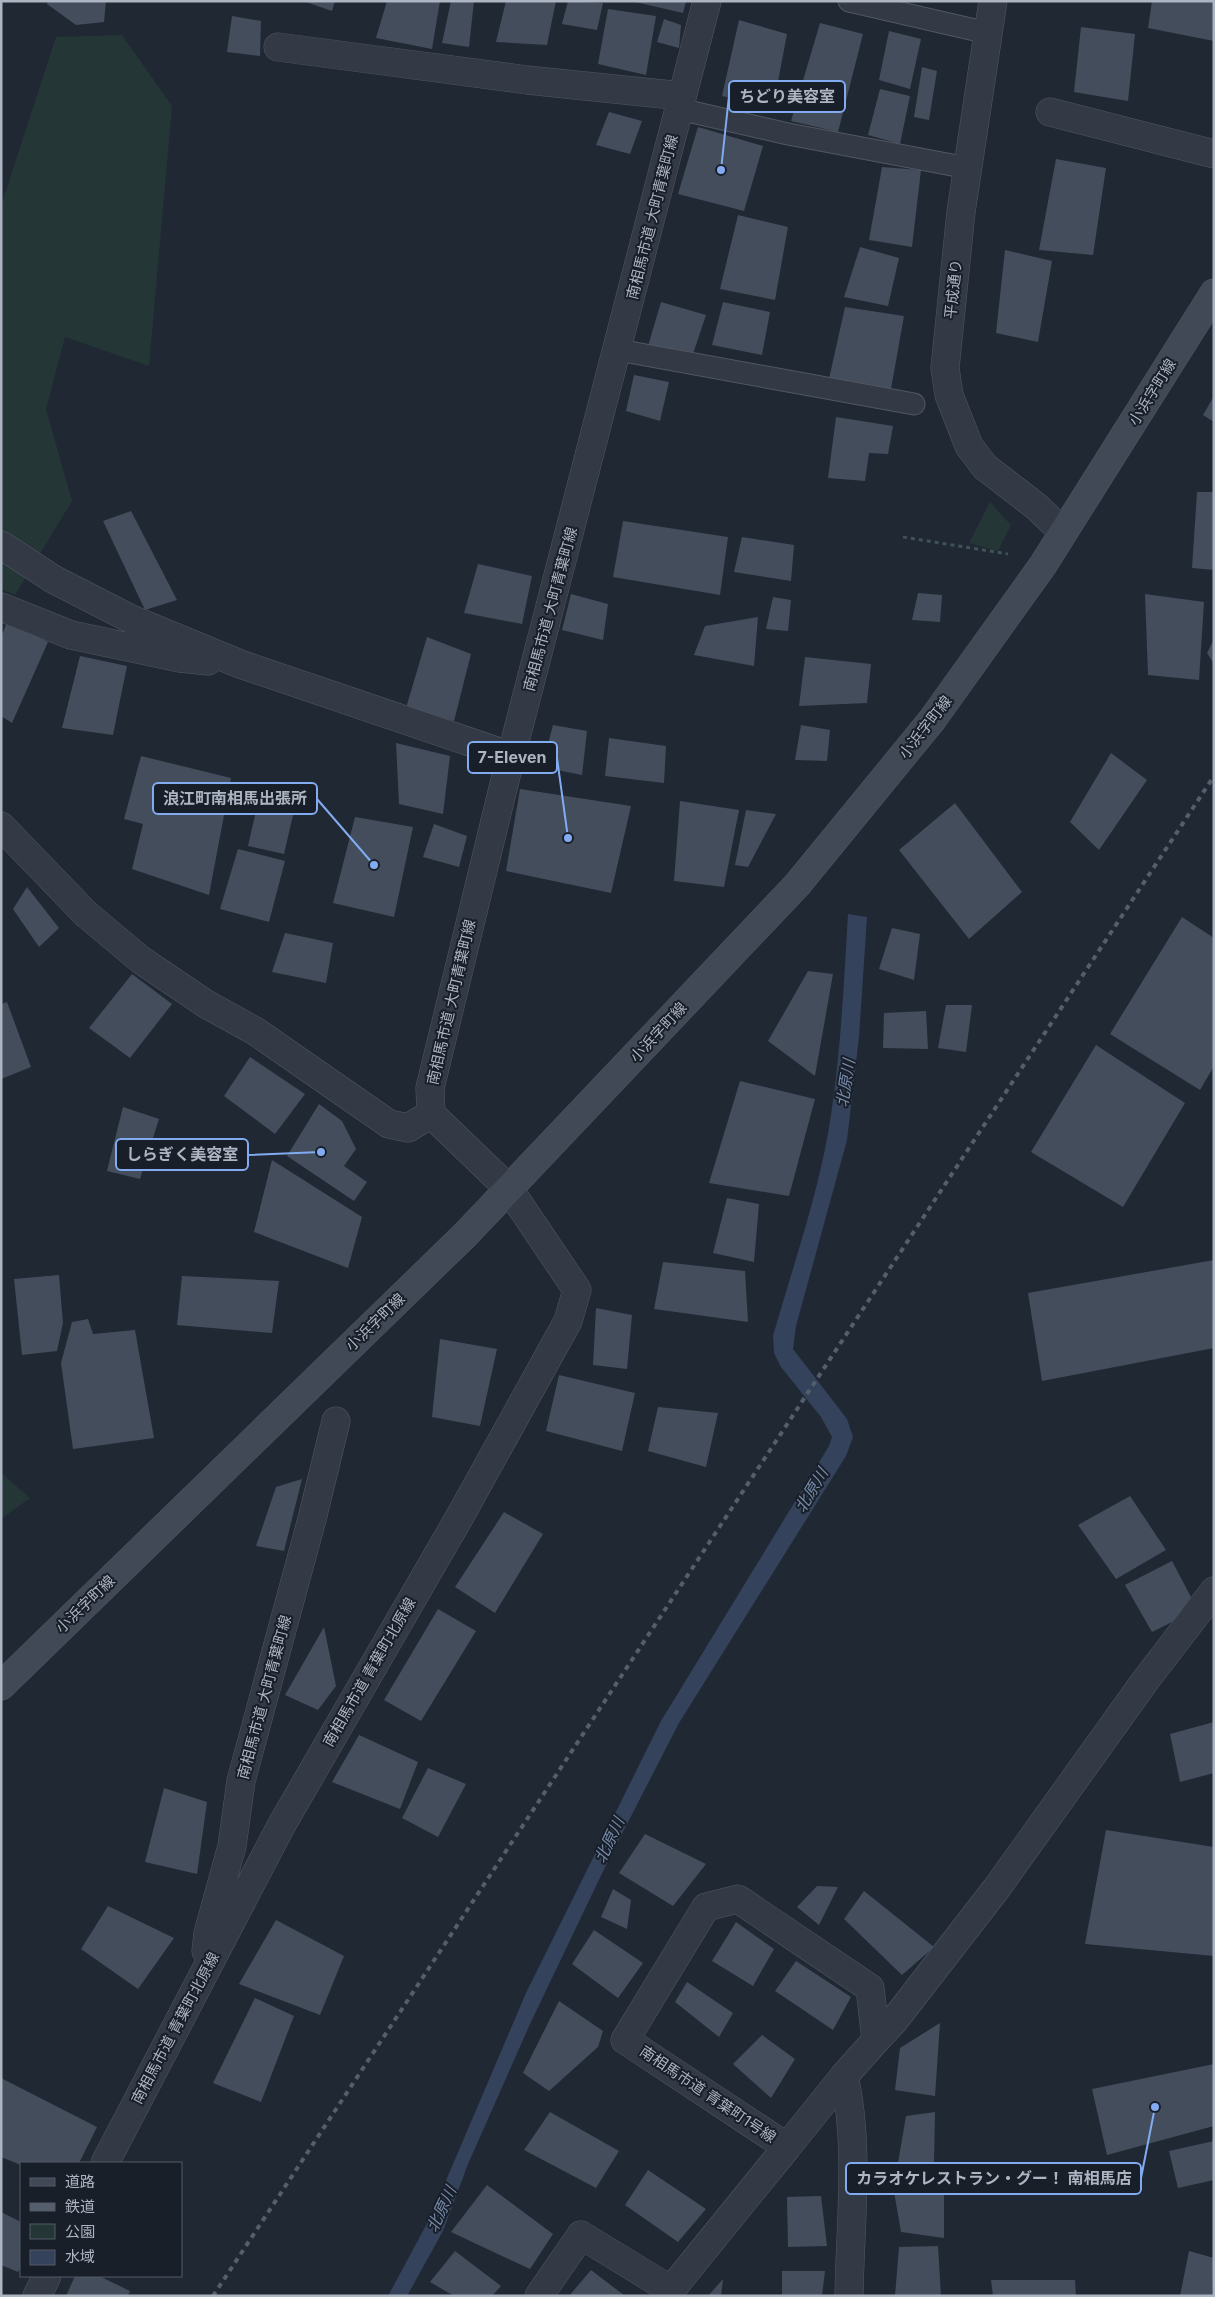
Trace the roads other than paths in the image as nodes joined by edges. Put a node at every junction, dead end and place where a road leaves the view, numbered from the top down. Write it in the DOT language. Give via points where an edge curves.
graph roads {
  1 [pos="707,1"];
  2 [pos="849,1"];
  3 [pos="993,1"];
  4 [pos="988,33"];
  5 [pos="278,47"];
  6 [pos="681,102"];
  7 [pos="1050,112"];
  8 [pos="1214,154"];
  9 [pos="968,168"];
  10 [pos="1214,293"];
  11 [pos="618,350"];
  12 [pos="914,404"];
  13 [pos="1064,532"];
  14 [pos="1,545"];
  15 [pos="1,607"];
  16 [pos="240,664"];
  17 [pos="512,756"];
  18 [pos="1,826"];
  19 [pos="431,1114"];
  20 [pos="509,1189"];
  21 [pos="336,1421"];
  22 [pos="1214,1591"];
  23 [pos="1,1686"];
  24 [pos="203,1974"];
  25 [pos="876,2040"];
  26 [pos="844,2076"];
  27 [pos="787,2147"];
  28 [pos="106,2162"];
  29 [pos="46,2277"];
  30 [pos="37,2296"];
  31 [pos="539,2296"];
  32 [pos="848,2296"];
  1 -- 6 [label="street, 南相馬市道 大町青葉町線"];
  2 -- 4 [label="lane"];
  3 -- 4 [label="street, 平成通り"];
  4 -- 9 [label="street, 平成通り"];
  5 -- 6 [label="street"];
  6 -- 9 [label="lane" via="788,134"];
  6 -- 11 [label="street, 南相馬市道 大町青葉町線"];
  7 -- 8 [label="street"];
  9 -- 13 [label="street, 平成通り" via="945,368 949,395 969,446 985,467"];
  10 -- 13 [label="main road, 小浜字町線"];
  11 -- 12 [label="lane"];
  11 -- 17 [label="street, 南相馬市道 大町青葉町線"];
  13 -- 20 [label="main road, 小浜字町線" via="932,720 797,885"];
  14 -- 16 [label="street" via="53,579 131,619"];
  15 -- 16 [label="street" via="71,635 180,658"];
  16 -- 17 [label="street"];
  17 -- 19 [label="street, 南相馬市道 大町青葉町線" via="430,1088"];
  18 -- 19 [label="street" via="86,914 141,960 206,1004 255,1030 389,1124 408,1128"];
  19 -- 20 [label="street"];
  20 -- 23 [label="main road, 小浜字町線"];
  20 -- 24 [label="street, 南相馬市道 青葉町北原線" via="577,1290 568,1322 281,1826"];
  21 -- 24 [label="street, 南相馬市道 大町青葉町線" via="241,1781 232,1846 208,1933"];
  22 -- 25 [label="street" via="1145,1681 996,1889"];
  24 -- 28 [label="street, 南相馬市道 青葉町北原線"];
  25 -- 26 [label="street, 南相馬市道 青葉町1号線"];
  25 -- 27 [label="street, 南相馬市道 青葉町1号線" via="870,1988 738,1899 706,1907 625,2040"];
  26 -- 27 [label="street, 南相馬市道 青葉町1号線"];
  26 -- 32 [label="street" via="849,2097 852,2145"];
  27 -- 31 [label="street" via="671,2290 581,2236"];
  29 -- 30 [label="street"];
}
